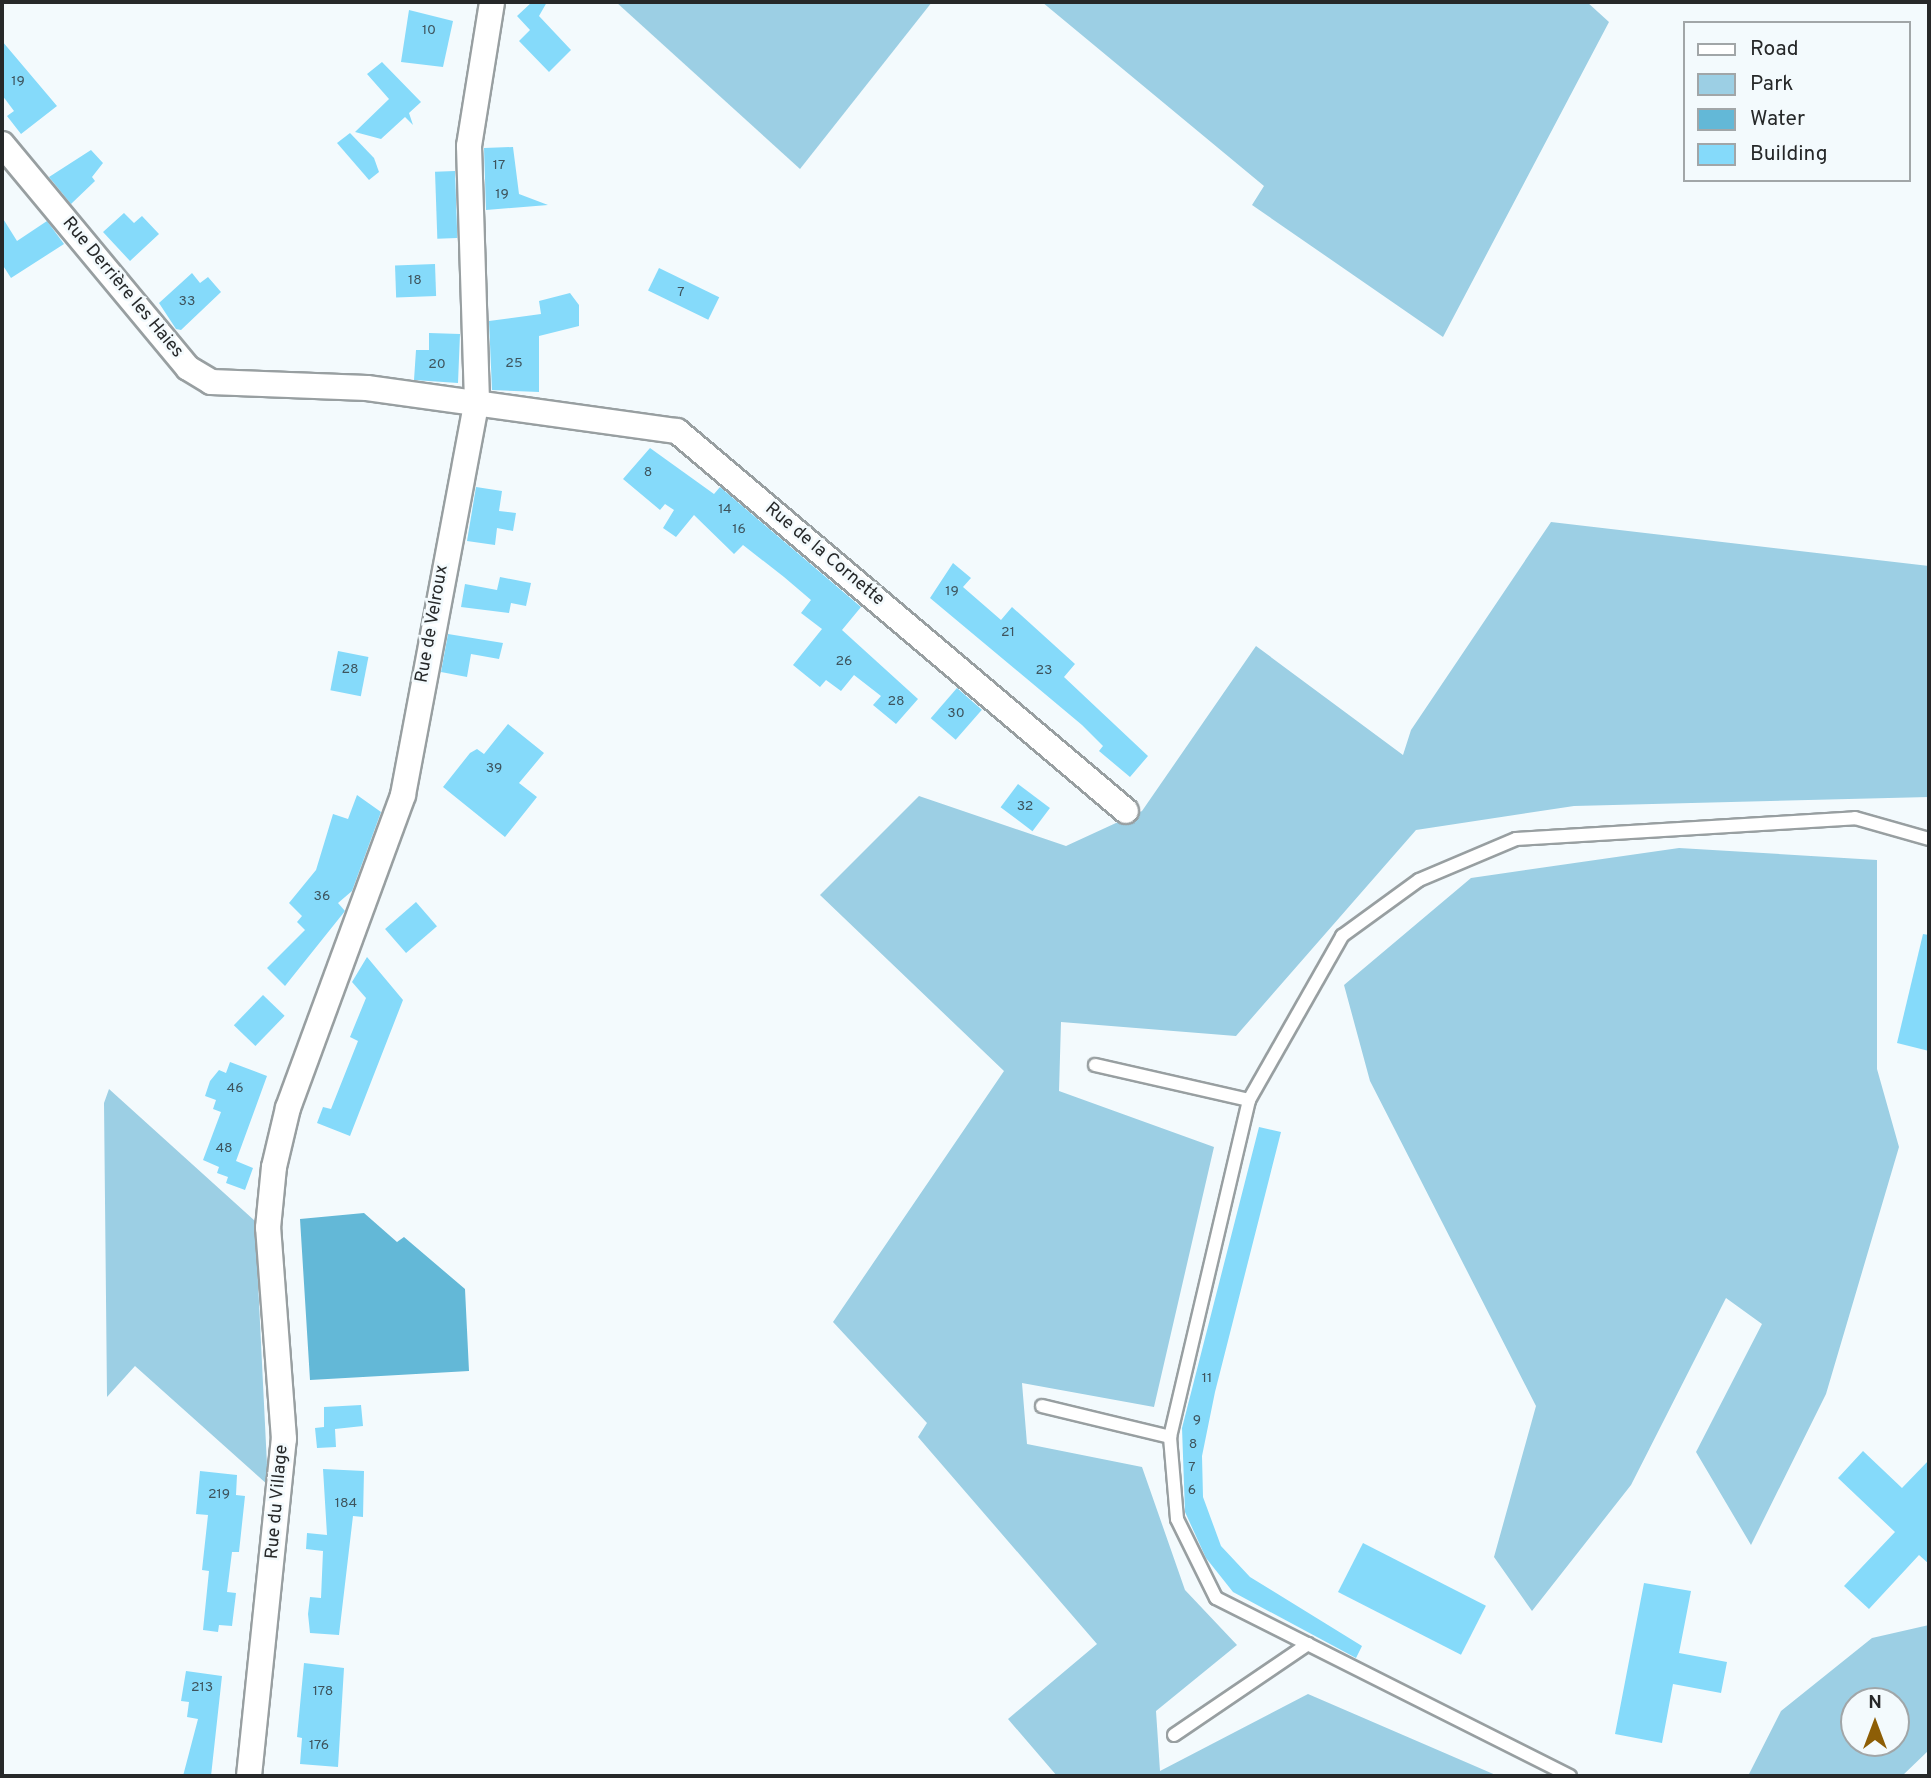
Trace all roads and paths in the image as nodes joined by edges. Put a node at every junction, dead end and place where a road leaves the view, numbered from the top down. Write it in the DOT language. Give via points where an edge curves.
graph roads {
  1 [pos="492,2"];
  2 [pos="2,144"];
  3 [pos="477,401"];
  4 [pos="1126,811"];
  5 [pos="1929,839"];
  6 [pos="1095,1065"];
  7 [pos="1249,1100"];
  8 [pos="268,1228"];
  9 [pos="1042,1406"];
  10 [pos="1170,1437"];
  11 [pos="1308,1644"];
  12 [pos="1174,1735"];
  13 [pos="1549,1772"];
  14 [pos="250,1776"];
  15 [pos="1570,1776"];
  1 -- 3 [label="street, Rue de Velroux" via="469,146"];
  2 -- 3 [label="street, Rue Derrière les Haies" via="188,368 211,382 368,388"];
  3 -- 4 [label="street, Rue de la Cornette" via="677,431"];
  3 -- 8 [label="street, Rue de Velroux" via="402,795 288,1108"];
  5 -- 7 [label="lane" via="1855,818 1516,838 1419,880 1342,936"];
  6 -- 7 [label="lane"];
  7 -- 10 [label="lane"];
  8 -- 14 [label="street, Rue du Village" via="284,1439"];
  9 -- 10 [label="lane"];
  10 -- 11 [label="lane" via="1177,1519 1216,1598"];
  11 -- 12 [label="lane"];
  11 -- 13 [label="lane"];
  13 -- 15 [label="lane"];
}
